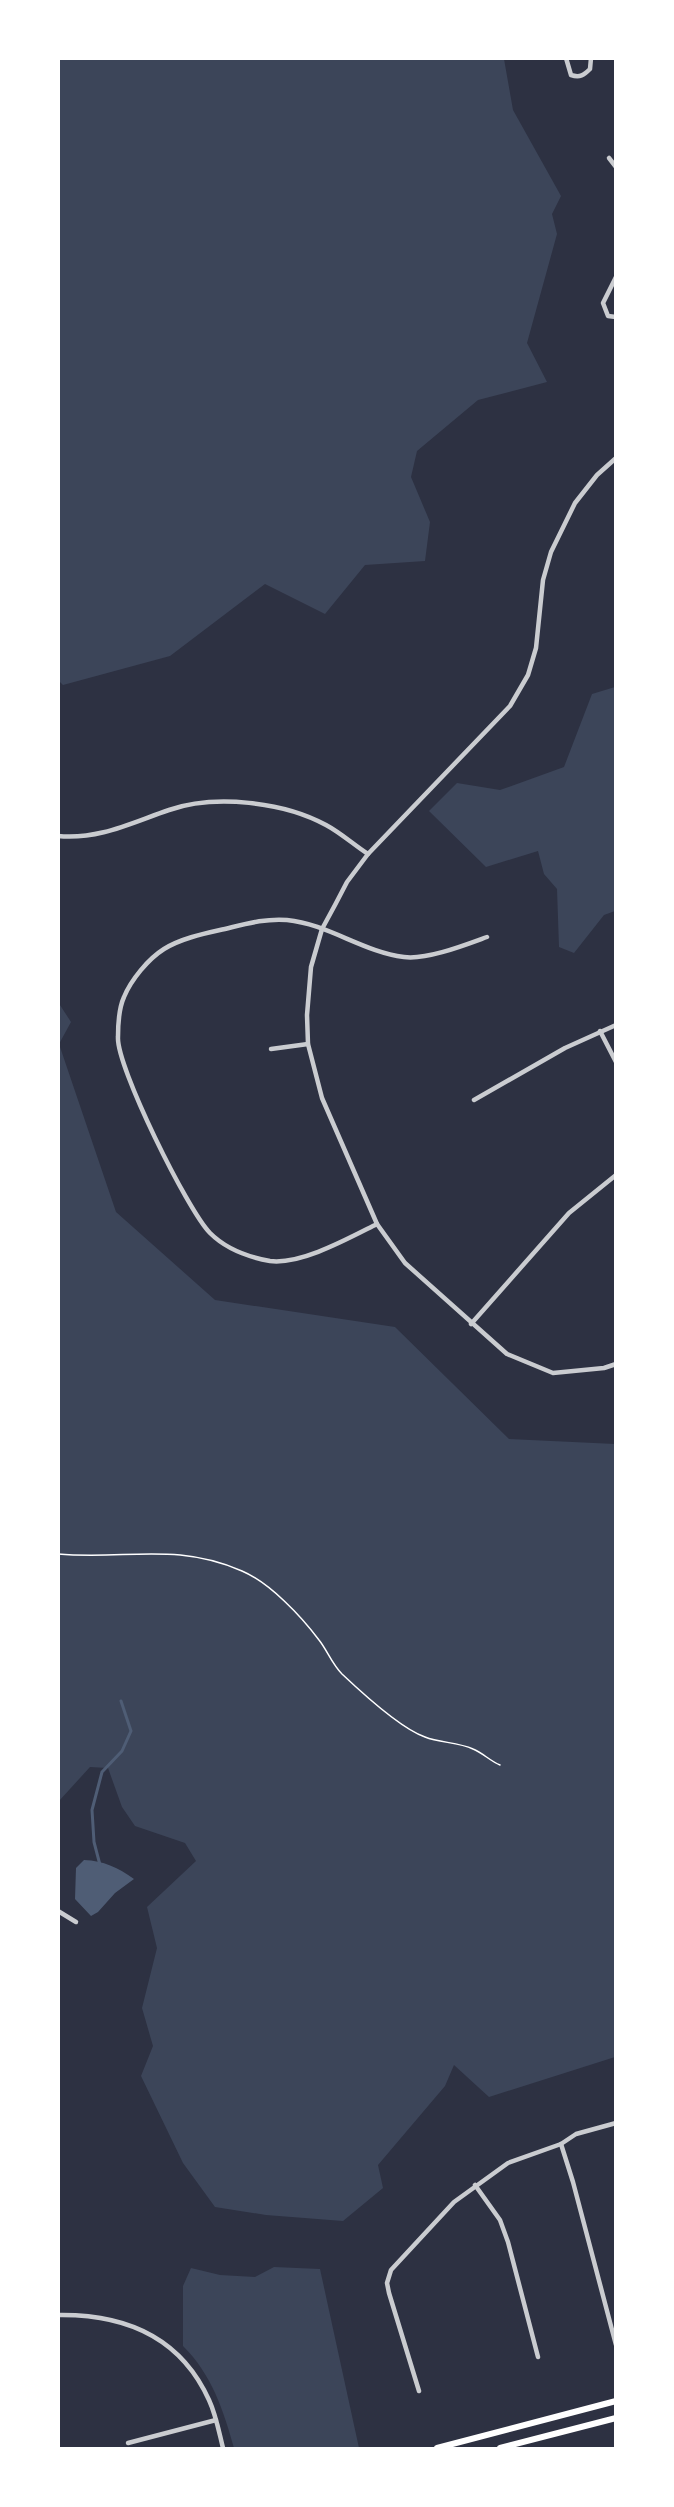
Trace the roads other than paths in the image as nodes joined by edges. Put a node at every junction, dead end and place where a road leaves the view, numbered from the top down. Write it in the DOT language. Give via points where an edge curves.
graph roads {
  1 [pos="566,58"];
  2 [pos="591,58"];
  3 [pos="609,158"];
  4 [pos="615,167"];
  5 [pos="615,277"];
  6 [pos="615,317"];
  7 [pos="615,458"];
  8 [pos="58,836"];
  9 [pos="368,855"];
  10 [pos="322,929"];
  11 [pos="487,937"];
  12 [pos="615,1025"];
  13 [pos="600,1031"];
  14 [pos="308,1044"];
  15 [pos="271,1049"];
  16 [pos="615,1062"];
  17 [pos="474,1100"];
  18 [pos="615,1175"];
  19 [pos="376,1224"];
  20 [pos="471,1324"];
  21 [pos="615,1364"];
  22 [pos="58,1911"];
  23 [pos="76,1922"];
  24 [pos="615,2123"];
  25 [pos="561,2145"];
  26 [pos="475,2186"];
  27 [pos="58,2315"];
  28 [pos="615,2345"];
  29 [pos="538,2357"];
  30 [pos="419,2391"];
  31 [pos="615,2401"];
  32 [pos="615,2418"];
  33 [pos="216,2420"];
  34 [pos="129,2443"];
  35 [pos="223,2448"];
  36 [pos="436,2448"];
  37 [pos="500,2448"];
  1 -- 2 [label="street" via="571,75 577,77 590,69"];
  3 -- 4 [label="street"];
  5 -- 6 [label="street" via="603,303 608,316"];
  7 -- 9 [label="street" via="575,503 551,552 543,580 536,648 528,675 510,706"];
  8 -- 9 [label="street" via="115,830 170,809 203,802 250,802 284,809 326,825"];
  9 -- 10 [label="street" via="347,882"];
  10 -- 11 [label="street" via="405,957"];
  10 -- 14 [label="street" via="308,989"];
  10 -- 19 [label="street" via="288,920 267,920 205,934 164,949 139,972 123,998 117,1040 123,1067 184,1196 210,1233 240,1254 273,1261 331,1247"];
  12 -- 13 [label="street"];
  13 -- 16 [label="street"];
  13 -- 17 [label="street"];
  14 -- 15 [label="street"];
  14 -- 19 [label="street" via="322,1098"];
  18 -- 20 [label="street" via="569,1213"];
  19 -- 20 [label="street" via="405,1263"];
  20 -- 21 [label="street" via="507,1354 553,1373"];
  22 -- 23 [label="street"];
  24 -- 25 [label="street" via="576,2134"];
  25 -- 26 [label="street" via="508,2163"];
  25 -- 28 [label="street"];
  26 -- 29 [label="street" via="500,2220"];
  26 -- 30 [label="street" via="454,2202 388,2277 389,2293"];
  27 -- 33 [label="street" via="118,2320 163,2342 193,2372"];
  31 -- 36 [label="main road"];
  32 -- 37 [label="main road"];
  33 -- 34 [label="street"];
  33 -- 35 [label="street"];
}
